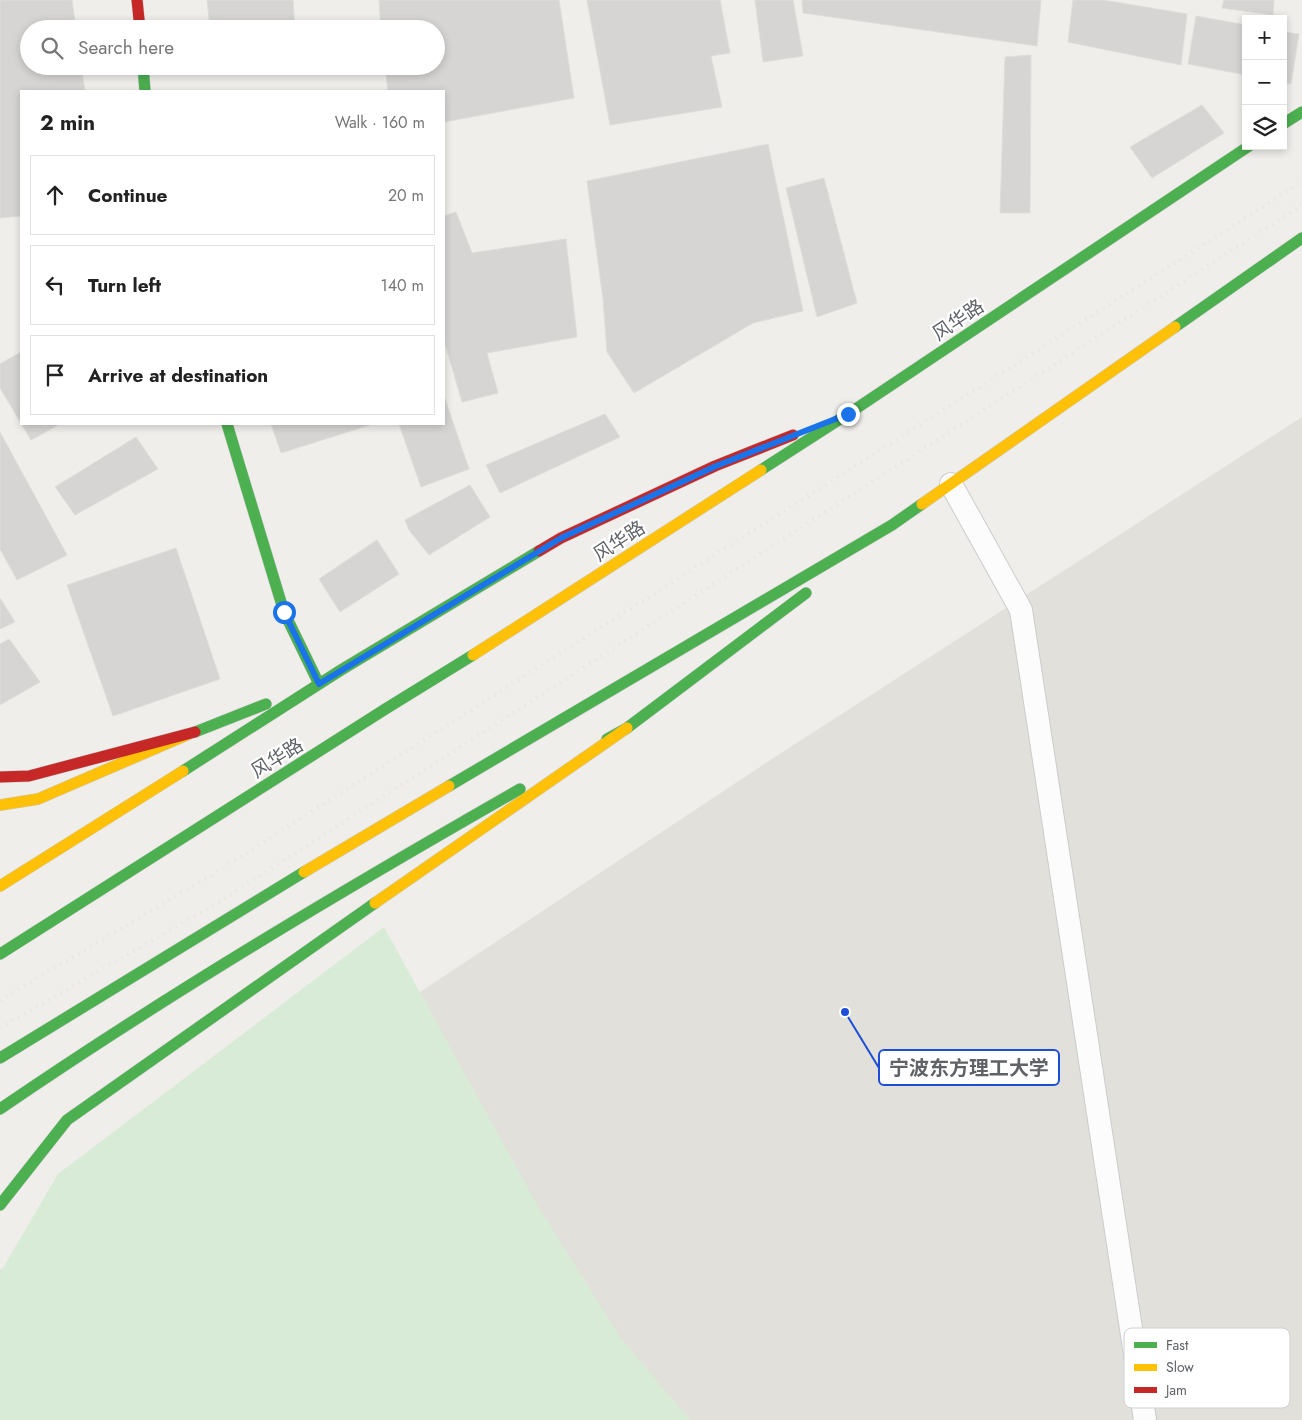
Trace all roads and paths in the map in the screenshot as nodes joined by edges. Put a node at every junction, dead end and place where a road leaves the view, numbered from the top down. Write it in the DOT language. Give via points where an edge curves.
graph roads {
  1 [pos="137,0"];
  2 [pos="139,20"];
  3 [pos="144,75"];
  4 [pos="145,90"];
  5 [pos="1302,112"];
  6 [pos="1287,121"];
  7 [pos="1243,150"];
  8 [pos="1302,238"];
  9 [pos="848,414"];
  10 [pos="227,425"];
  11 [pos="951,484"];
  12 [pos="892,525"];
  13 [pos="319,684"];
  14 [pos="628,728"];
  15 [pos="189,734"];
  16 [pos="0,777"];
  17 [pos="0,805"];
  18 [pos="0,886"];
  19 [pos="0,954"];
  20 [pos="0,1058"];
  21 [pos="0,1109"];
  22 [pos="0,1205"];
  23 [pos="1132,1328"];
  1 -- 2 [label="main road"];
  3 -- 4 [label="main road"];
  5 -- 6 [label="main road"];
  7 -- 9 [label="main road, 风华路"];
  8 -- 11 [label="main road"];
  9 -- 13 [label="main road" via="716,466 561,538"];
  9 -- 19 [label="main road, 风华路"];
  10 -- 13 [label="main road" via="284,612"];
  11 -- 12 [label="main road"];
  11 -- 23 [label="street" via="1021,610"];
  12 -- 14 [label="main road"];
  12 -- 20 [label="main road" via="397,816"];
  13 -- 15 [label="main road"];
  13 -- 18 [label="main road"];
  14 -- 21 [label="main road" via="432,839 243,952"];
  14 -- 22 [label="main road" via="68,1120"];
  15 -- 16 [label="main road" via="29,776"];
  15 -- 17 [label="main road" via="38,799"];
}
